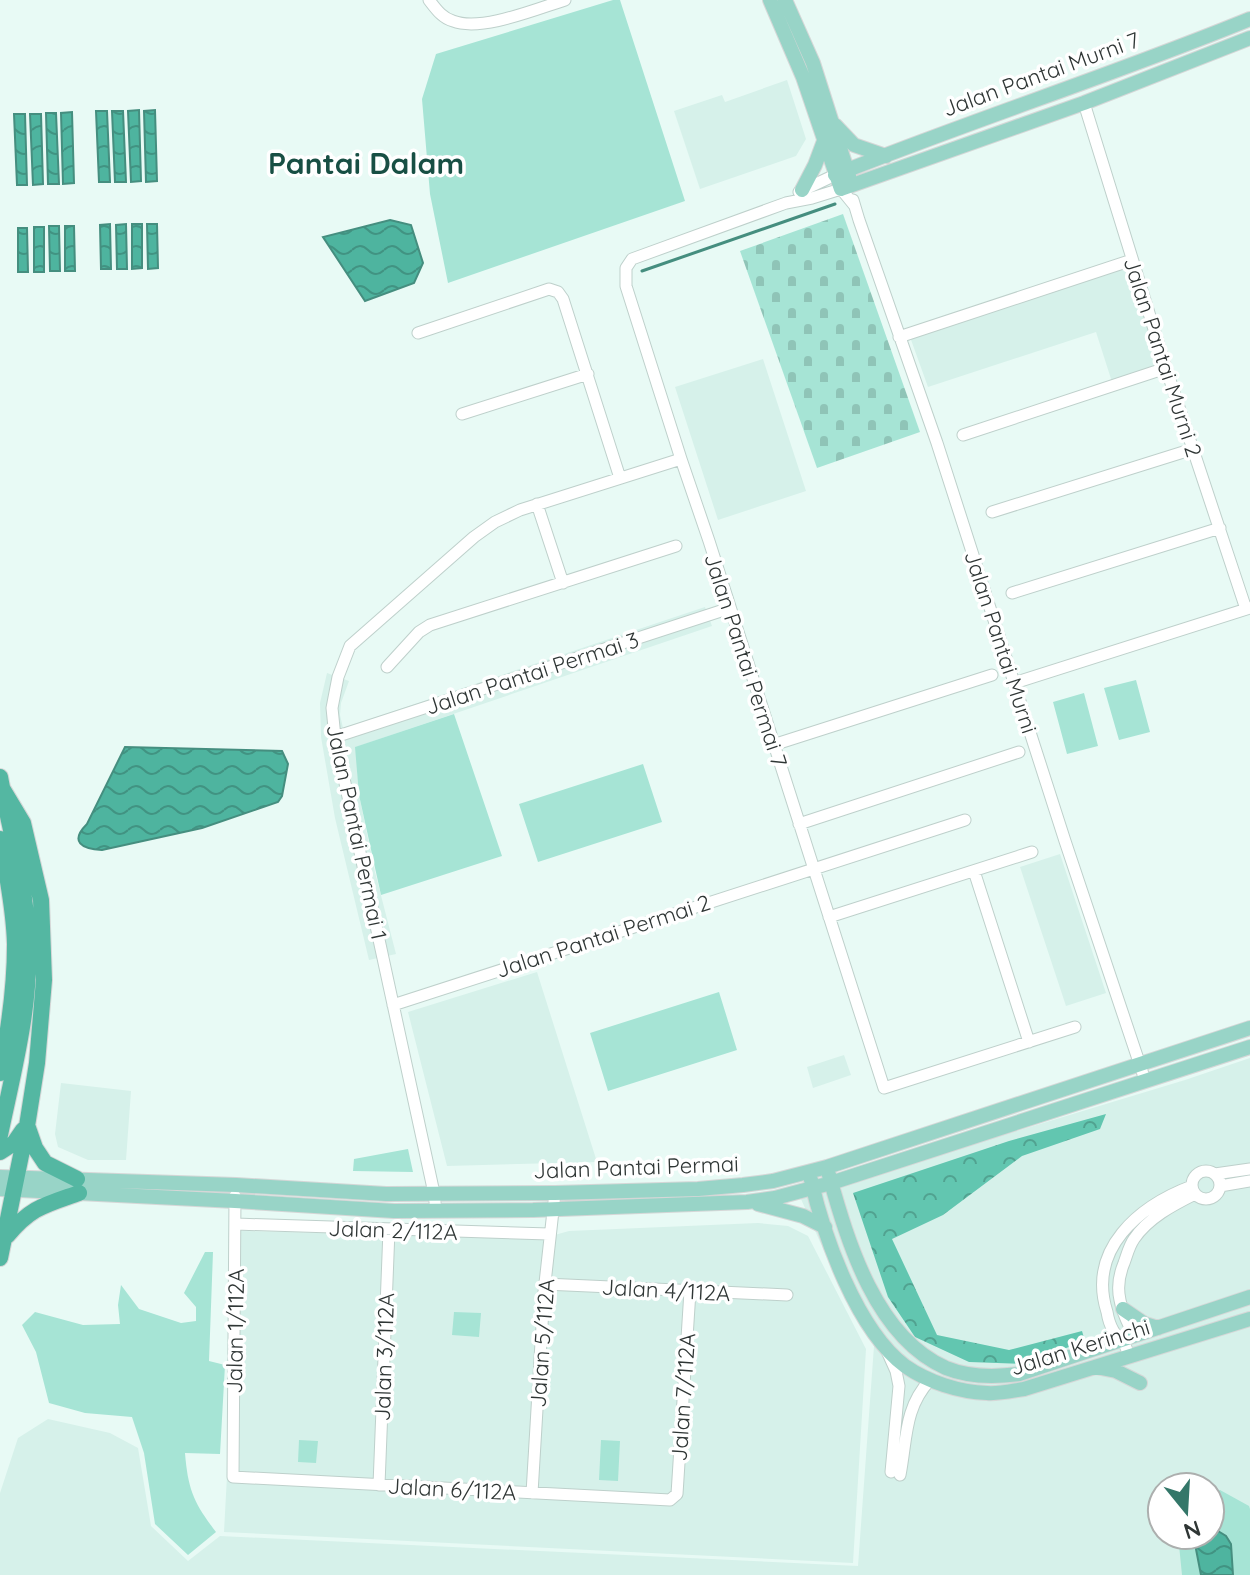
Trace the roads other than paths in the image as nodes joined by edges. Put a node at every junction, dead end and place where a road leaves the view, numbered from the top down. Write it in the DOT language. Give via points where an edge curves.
graph roads {
  1 [pos="429,0"];
  2 [pos="565,0"];
  3 [pos="770,0"];
  4 [pos="785,0"];
  5 [pos="1250,19"];
  6 [pos="1250,38"];
  7 [pos="1084,103"];
  8 [pos="832,121"];
  9 [pos="824,141"];
  10 [pos="886,156"];
  11 [pos="844,179"];
  12 [pos="802,190"];
  13 [pos="786,203"];
  14 [pos="1132,260"];
  15 [pos="418,333"];
  16 [pos="899,337"];
  17 [pos="1166,368"];
  18 [pos="588,374"];
  19 [pos="462,414"];
  20 [pos="963,435"];
  21 [pos="1193,449"];
  22 [pos="681,459"];
  23 [pos="620,478"];
  24 [pos="537,504"];
  25 [pos="992,512"];
  26 [pos="1220,528"];
  27 [pos="676,546"];
  28 [pos="563,583"];
  29 [pos="1012,593"];
  30 [pos="730,608"];
  31 [pos="1248,608"];
  32 [pos="387,667"];
  33 [pos="992,675"];
  34 [pos="1014,683"];
  35 [pos="335,737"];
  36 [pos="773,745"];
  37 [pos="1019,752"];
  38 [pos="1,782"];
  39 [pos="965,820"];
  40 [pos="799,824"];
  41 [pos="0,839"];
  42 [pos="1032,852"];
  43 [pos="813,868"];
  44 [pos="974,871"];
  45 [pos="829,917"];
  46 [pos="21,978"];
  47 [pos="393,1005"];
  48 [pos="1075,1027"];
  49 [pos="1250,1028"];
  50 [pos="1029,1042"];
  51 [pos="1250,1047"];
  52 [pos="1139,1064"];
  53 [pos="0,1073"];
  54 [pos="1145,1080"];
  55 [pos="27,1126"];
  56 [pos="0,1135"];
  57 [pos="0,1152"];
  58 [pos="827,1167"];
  59 [pos="1250,1169"];
  60 [pos="809,1172"];
  61 [pos="1215,1174"];
  62 [pos="1250,1181"];
  63 [pos="831,1183"];
  64 [pos="8,1184"];
  65 [pos="78,1186"];
  66 [pos="1220,1186"];
  67 [pos="813,1188"];
  68 [pos="1194,1190"];
  69 [pos="235,1193"];
  70 [pos="434,1193"];
  71 [pos="555,1193"];
  72 [pos="747,1202"];
  73 [pos="552,1210"];
  74 [pos="436,1211"];
  75 [pos="1132,1222"];
  76 [pos="236,1224"];
  77 [pos="825,1227"];
  78 [pos="389,1230"];
  79 [pos="1142,1230"];
  80 [pos="549,1234"];
  81 [pos="4,1240"];
  82 [pos="1109,1256"];
  83 [pos="0,1258"];
  84 [pos="1124,1262"];
  85 [pos="545,1284"];
  86 [pos="690,1291"];
  87 [pos="787,1295"];
  88 [pos="1250,1297"];
  89 [pos="1123,1309"];
  90 [pos="1250,1319"];
  91 [pos="1158,1328"];
  92 [pos="1128,1338"];
  93 [pos="886,1347"];
  94 [pos="1129,1356"];
  95 [pos="1093,1366"];
  96 [pos="930,1380"];
  97 [pos="1140,1383"];
  98 [pos="899,1386"];
  99 [pos="916,1396"];
  100 [pos="233,1477"];
  101 [pos="379,1485"];
  102 [pos="532,1493"];
  103 [pos="670,1500"];
  1 -- 2 [label="street" via="449,20 465,25"];
  3 -- 9 [label="main road"];
  4 -- 8 [label="main road"];
  5 -- 10 [label="main road, Jalan Pantai Murni 7"];
  6 -- 7 [label="main road, Jalan Pantai Murni 7"];
  7 -- 11 [label="main road, Jalan Pantai Murni 7"];
  7 -- 14 [label="street, Jalan Pantai Murni 2"];
  8 -- 10 [label="main road" via="854,145"];
  8 -- 11 [label="main road"];
  9 -- 11 [label="main road"];
  9 -- 12 [label="main road"];
  10 -- 11 [label="main road, Jalan Pantai Murni 7"];
  11 -- 12 [label="street"];
  11 -- 13 [label="street" via="812,198"];
  11 -- 16 [label="street, Jalan Pantai Murni"];
  12 -- 13 [label="street"];
  13 -- 22 [label="street, Jalan Pantai Permai 7" via="632,259 626,268 625,279"];
  14 -- 16 [label="street"];
  14 -- 17 [label="street, Jalan Pantai Murni 2"];
  15 -- 18 [label="street" via="549,289 563,299"];
  16 -- 34 [label="street, Jalan Pantai Murni"];
  17 -- 20 [label="street"];
  17 -- 21 [label="street, Jalan Pantai Murni 2"];
  18 -- 19 [label="street"];
  18 -- 23 [label="street"];
  21 -- 25 [label="street"];
  21 -- 26 [label="street, Jalan Pantai Murni 2"];
  22 -- 23 [label="street, Jalan Pantai Permai 1"];
  22 -- 30 [label="street, Jalan Pantai Permai 7"];
  23 -- 24 [label="street, Jalan Pantai Permai 1"];
  24 -- 28 [label="street"];
  24 -- 35 [label="street, Jalan Pantai Permai 1" via="474,537 350,646 332,708"];
  26 -- 29 [label="street"];
  26 -- 31 [label="street, Jalan Pantai Murni 2"];
  27 -- 28 [label="street"];
  28 -- 32 [label="street" via="430,625"];
  30 -- 35 [label="street, Jalan Pantai Permai 3"];
  30 -- 36 [label="street, Jalan Pantai Permai 7"];
  31 -- 34 [label="street"];
  33 -- 36 [label="street"];
  34 -- 52 [label="street, Jalan Pantai Murni"];
  35 -- 47 [label="street, Jalan Pantai Permai 1"];
  36 -- 40 [label="street, Jalan Pantai Permai 7"];
  37 -- 40 [label="street"];
  38 -- 46 [label="highway" via="25,910 28,941"];
  38 -- 55 [label="highway" via="23,823 41,900 42,1011"];
  39 -- 43 [label="street, Jalan Pantai Permai 2"];
  40 -- 43 [label="street, Jalan Pantai Permai 7"];
  41 -- 46 [label="highway"];
  42 -- 44 [label="street"];
  43 -- 45 [label="street, Jalan Pantai Permai 7"];
  43 -- 47 [label="street, Jalan Pantai Permai 2"];
  44 -- 45 [label="street"];
  44 -- 50 [label="street"];
  45 -- 50 [label="street, Jalan Pantai Permai 7" via="884,1088"];
  46 -- 53 [label="highway"];
  46 -- 56 [label="highway" via="21,1036"];
  47 -- 70 [label="street, Jalan Pantai Permai 1"];
  48 -- 50 [label="street"];
  49 -- 52 [label="main road, Jalan Pantai Permai"];
  51 -- 54 [label="main road, Jalan Pantai Permai"];
  52 -- 54 [label="street, Jalan Pantai Murni"];
  52 -- 58 [label="main road, Jalan Pantai Permai"];
  54 -- 63 [label="main road, Jalan Pantai Permai"];
  55 -- 57 [label="highway"];
  55 -- 64 [label="highway"];
  55 -- 65 [label="highway" via="39,1156"];
  58 -- 60 [label="main road, Jalan Pantai Permai"];
  58 -- 63 [label="main road, Jalan Kerinchi"];
  59 -- 61 [label="street"];
  60 -- 67 [label="main road, Jalan Kerinchi"];
  60 -- 71 [label="main road, Jalan Pantai Permai" via="698,1189"];
  61 -- 66 [label="street"];
  61 -- 68 [label="street" via="1197,1173"];
  62 -- 66 [label="street"];
  63 -- 67 [label="main road, Jalan Pantai Permai"];
  63 -- 92 [label="main road, Jalan Kerinchi" via="866,1280 889,1318 926,1357 968,1374 1012,1375"];
  64 -- 65 [label="main road, Jalan Pantai Permai"];
  64 -- 81 [label="highway"];
  65 -- 69 [label="main road, Jalan Pantai Permai"];
  65 -- 81 [label="highway" via="34,1210"];
  66 -- 68 [label="street" via="1212,1197 1203,1198"];
  67 -- 72 [label="main road, Jalan Pantai Permai"];
  67 -- 77 [label="main road, Jalan Kerinchi"];
  68 -- 75 [label="street" via="1172,1193"];
  68 -- 79 [label="street"];
  69 -- 70 [label="main road, Jalan Pantai Permai"];
  69 -- 74 [label="main road, Jalan Pantai Permai"];
  69 -- 76 [label="street, Jalan 1/112A"];
  70 -- 71 [label="main road, Jalan Pantai Permai"];
  70 -- 74 [label="street, Jalan Pantai Permai 1"];
  71 -- 73 [label="street, Jalan 5/112A"];
  72 -- 73 [label="main road, Jalan Pantai Permai"];
  72 -- 77 [label="main road" via="784,1209"];
  73 -- 74 [label="main road, Jalan Pantai Permai"];
  73 -- 80 [label="street, Jalan 5/112A"];
  75 -- 79 [label="street"];
  75 -- 82 [label="street"];
  76 -- 78 [label="street, Jalan 2/112A"];
  76 -- 100 [label="street, Jalan 1/112A"];
  77 -- 93 [label="main road, Jalan Kerinchi" via="848,1287"];
  78 -- 80 [label="street, Jalan 2/112A"];
  78 -- 101 [label="street, Jalan 3/112A"];
  79 -- 84 [label="street"];
  80 -- 85 [label="street, Jalan 5/112A"];
  81 -- 83 [label="highway"];
  82 -- 84 [label="street"];
  82 -- 92 [label="street" via="1105,1308 1114,1333"];
  84 -- 89 [label="street" via="1118,1285"];
  85 -- 86 [label="street, Jalan 4/112A"];
  85 -- 102 [label="street, Jalan 5/112A"];
  86 -- 87 [label="street, Jalan 4/112A"];
  86 -- 103 [label="street, Jalan 7/112A" via="677,1494"];
  88 -- 91 [label="main road, Jalan Kerinchi"];
  89 -- 91 [label="main road"];
  89 -- 92 [label="street"];
  90 -- 94 [label="main road, Jalan Kerinchi"];
  91 -- 92 [label="main road, Jalan Kerinchi"];
  92 -- 94 [label="street"];
  93 -- 96 [label="main road, Jalan Kerinchi"];
  93 -- 98 [label="street"];
  94 -- 95 [label="main road, Jalan Kerinchi"];
  95 -- 96 [label="main road, Jalan Kerinchi" via="1003,1393 974,1392"];
  95 -- 97 [label="main road"];
  96 -- 99 [label="street"];
  98 -- 99 [label="street"];
  98 -- 99 [label="street" via="895,1474"];
  100 -- 101 [label="street, Jalan 6/112A"];
  101 -- 102 [label="street, Jalan 6/112A"];
  102 -- 103 [label="street, Jalan 6/112A"];
}
